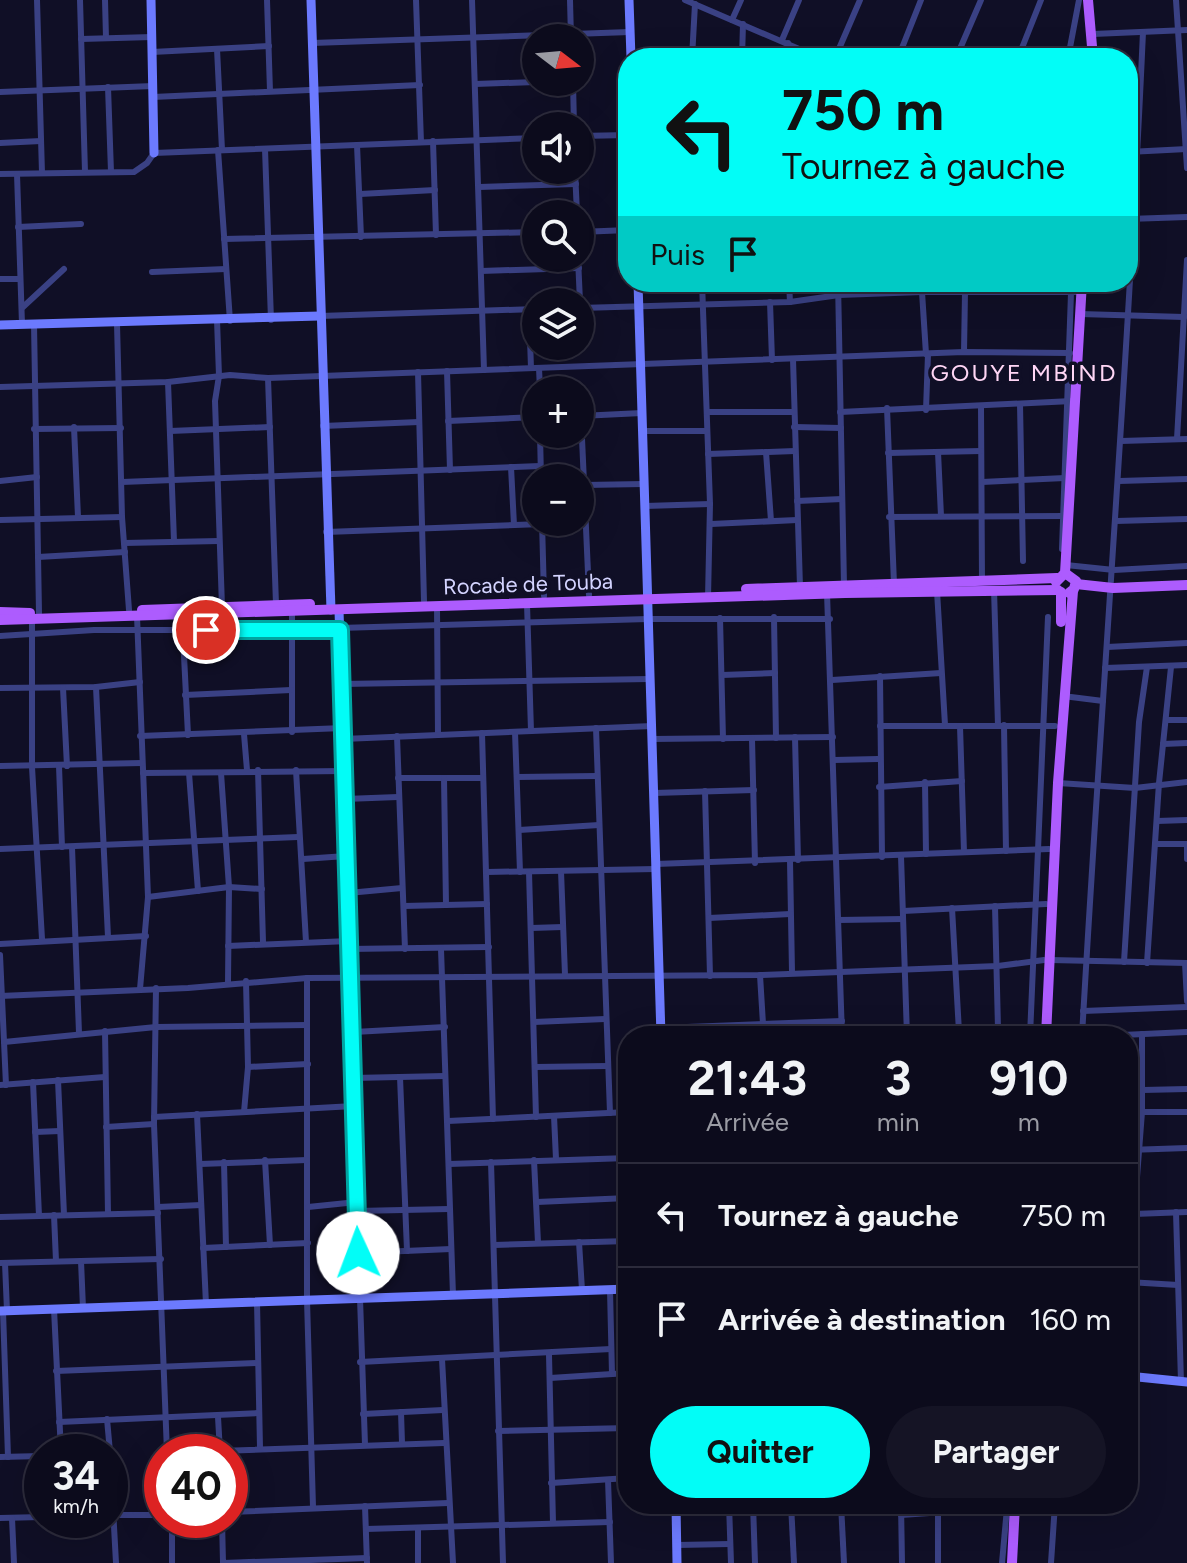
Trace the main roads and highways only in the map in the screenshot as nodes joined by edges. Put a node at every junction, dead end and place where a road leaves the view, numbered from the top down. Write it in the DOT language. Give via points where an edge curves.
graph roads {
  1 [pos="1088,0"];
  2 [pos="1093,48"];
  3 [pos="1078,292"];
  4 [pos="1064,568"];
  5 [pos="1187,585"];
  6 [pos="1074,587"];
  7 [pos="845,589"];
  8 [pos="1060,591"];
  9 [pos="708,594"];
  10 [pos="647,596"];
  11 [pos="333,608"];
  12 [pos="225,610"];
  13 [pos="0,612"];
  14 [pos="133,613"];
  15 [pos="36,616"];
  16 [pos="0,620"];
  17 [pos="1043,961"];
  18 [pos="1039,1026"];
  19 [pos="1013,1514"];
  20 [pos="1014,1514"];
  21 [pos="1012,1563"];
  22 [pos="1019,1563"];
  1 -- 2 [label="main road"];
  3 -- 4 [label="main road"];
  4 -- 6 [label="main road" via="1074,576"];
  4 -- 7 [label="main road, Rocade de Touba" via="982,581"];
  4 -- 8 [label="main road"];
  5 -- 6 [label="main road"];
  6 -- 8 [label="main road, Rocade de Touba"];
  6 -- 17 [label="main road"];
  7 -- 8 [label="main road, Rocade de Touba"];
  7 -- 9 [label="main road, Rocade de Touba"];
  7 -- 9 [label="main road, Rocade de Touba"];
  8 -- 17 [label="main road" via="1044,850"];
  9 -- 10 [label="main road, Rocade de Touba"];
  10 -- 11 [label="main road, Rocade de Touba"];
  10 -- 11 [label="main road, Rocade de Touba"];
  11 -- 12 [label="main road, Rocade de Touba"];
  11 -- 12 [label="main road, Rocade de Touba" via="276,604"];
  12 -- 14 [label="main road, Rocade de Touba"];
  12 -- 14 [label="main road, Rocade de Touba" via="182,616"];
  13 -- 15 [label="main road, Rocade de Touba"];
  14 -- 15 [label="main road, Rocade de Touba"];
  15 -- 16 [label="main road, Rocade de Touba"];
  17 -- 18 [label="main road"];
  19 -- 21 [label="main road"];
  20 -- 22 [label="main road"];
}
